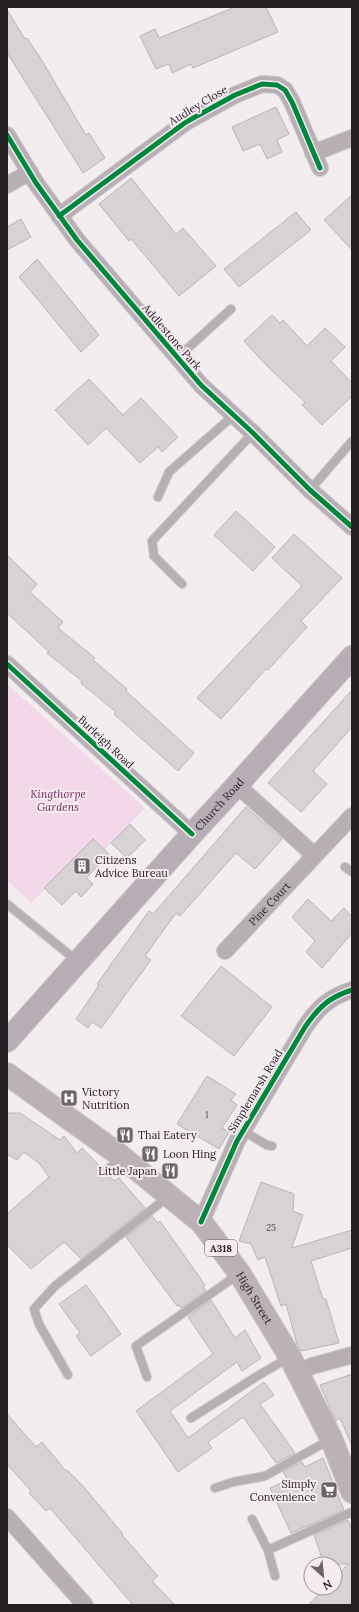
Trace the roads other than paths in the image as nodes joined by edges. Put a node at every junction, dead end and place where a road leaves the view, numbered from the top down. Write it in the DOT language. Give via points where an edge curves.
graph roads {
  1 [pos="7,135"];
  2 [pos="352,138"];
  3 [pos="313,153"];
  4 [pos="320,168"];
  5 [pos="30,172"];
  6 [pos="7,185"];
  7 [pos="59,216"];
  8 [pos="231,309"];
  9 [pos="177,358"];
  10 [pos="234,415"];
  11 [pos="254,433"];
  12 [pos="352,441"];
  13 [pos="310,490"];
  14 [pos="158,496"];
  15 [pos="352,527"];
  16 [pos="182,584"];
  17 [pos="352,657"];
  18 [pos="7,664"];
  19 [pos="237,785"];
  20 [pos="352,816"];
  21 [pos="192,834"];
  22 [pos="314,855"];
  23 [pos="345,866"];
  24 [pos="352,872"];
  25 [pos="7,904"];
  26 [pos="225,950"];
  27 [pos="78,962"];
  28 [pos="352,990"];
  29 [pos="7,1041"];
  30 [pos="7,1074"];
  31 [pos="243,1131"];
  32 [pos="272,1146"];
  33 [pos="123,1158"];
  34 [pos="105,1171"];
  35 [pos="169,1196"];
  36 [pos="201,1222"];
  37 [pos="240,1274"];
  38 [pos="352,1355"];
  39 [pos="294,1364"];
  40 [pos="68,1375"];
  41 [pos="147,1377"];
  42 [pos="191,1418"];
  43 [pos="331,1438"];
  44 [pos="214,1488"];
  45 [pos="352,1492"];
  46 [pos="352,1512"];
  47 [pos="7,1517"];
  48 [pos="252,1519"];
  49 [pos="268,1550"];
  50 [pos="275,1576"];
  51 [pos="84,1605"];
  1 -- 5 [label="street, Addlestone Park"];
  2 -- 3 [label="street"];
  3 -- 4 [label="street, Audley Close"];
  3 -- 7 [label="street, Audley Close" via="285,90 277,85 262,84 235,95 186,122"];
  5 -- 6 [label="street"];
  5 -- 7 [label="street, Addlestone Park"];
  7 -- 9 [label="street, Addlestone Park"];
  8 -- 9 [label="lane"];
  9 -- 10 [label="street, Addlestone Park" via="201,385"];
  10 -- 11 [label="street, Addlestone Park"];
  10 -- 14 [label="lane" via="169,472"];
  11 -- 13 [label="street, Addlestone Park"];
  11 -- 16 [label="lane" via="152,542 154,556"];
  12 -- 13 [label="lane"];
  13 -- 15 [label="street, Addlestone Park"];
  17 -- 19 [label="main road, Church Road"];
  18 -- 21 [label="street, Burleigh Road"];
  19 -- 21 [label="main road, Church Road"];
  19 -- 22 [label="street"];
  20 -- 22 [label="street, Pine Court"];
  21 -- 27 [label="main road, Church Road"];
  22 -- 26 [label="street, Pine Court"];
  23 -- 24 [label="lane"];
  25 -- 27 [label="lane"];
  27 -- 29 [label="main road, Church Road"];
  28 -- 31 [label="street, Simplemarsh Road" via="330,999 316,1010"];
  30 -- 33 [label="main road, High Street / A318"];
  31 -- 32 [label="lane"];
  31 -- 36 [label="street, Simplemarsh Road"];
  33 -- 34 [label="lane"];
  33 -- 35 [label="main road, High Street / A318"];
  35 -- 36 [label="main road, High Street / A318"];
  35 -- 40 [label="lane" via="55,1286 34,1309 39,1324"];
  36 -- 37 [label="main road, High Street / A318"];
  37 -- 39 [label="main road, High Street / A318"];
  37 -- 41 [label="lane" via="136,1346"];
  38 -- 39 [label="street" via="312,1366"];
  39 -- 42 [label="lane" via="259,1374"];
  39 -- 43 [label="main road, High Street / A318"];
  43 -- 44 [label="lane" via="265,1476"];
  43 -- 45 [label="main road, High Street / A318"];
  46 -- 49 [label="lane"];
  47 -- 51 [label="street"];
  48 -- 49 [label="lane"];
  49 -- 50 [label="lane"];
}
